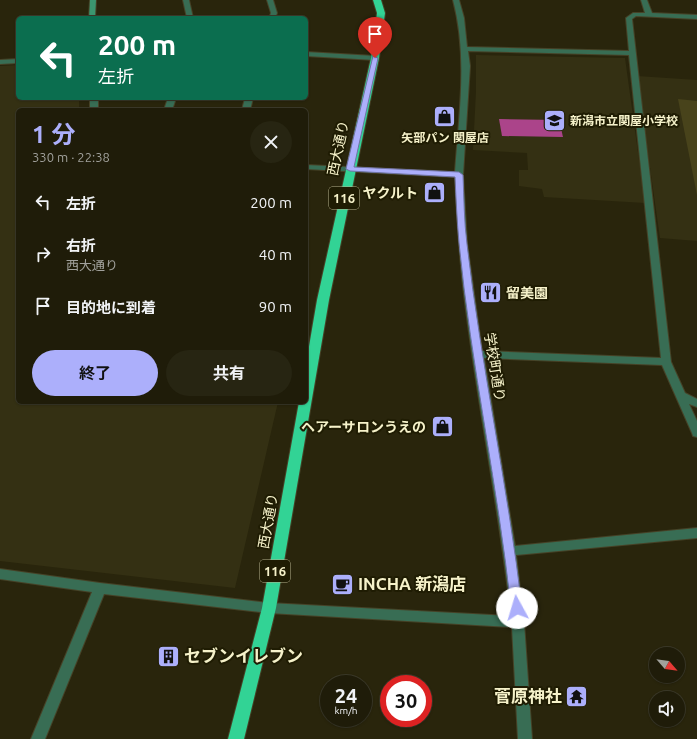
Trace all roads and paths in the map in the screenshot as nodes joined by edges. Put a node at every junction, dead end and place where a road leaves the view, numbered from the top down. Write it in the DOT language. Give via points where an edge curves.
graph roads {
  1 [pos="93,0"];
  2 [pos="186,0"];
  3 [pos="270,0"];
  4 [pos="376,0"];
  5 [pos="456,0"];
  6 [pos="644,0"];
  7 [pos="649,14"];
  8 [pos="92,16"];
  9 [pos="190,16"];
  10 [pos="273,16"];
  11 [pos="697,17"];
  12 [pos="464,49"];
  13 [pos="631,53"];
  14 [pos="308,54"];
  15 [pos="375,58"];
  16 [pos="16,61"];
  17 [pos="0,62"];
  18 [pos="308,167"];
  19 [pos="350,169"];
  20 [pos="459,175"];
  21 [pos="479,354"];
  22 [pos="666,362"];
  23 [pos="308,386"];
  24 [pos="680,395"];
  25 [pos="697,403"];
  26 [pos="305,404"];
  27 [pos="697,433"];
  28 [pos="697,533"];
  29 [pos="510,551"];
  30 [pos="0,574"];
  31 [pos="100,588"];
  32 [pos="269,608"];
  33 [pos="518,622"];
  34 [pos="38,739"];
  35 [pos="236,739"];
  36 [pos="525,739"];
  1 -- 8 [label="street"];
  2 -- 9 [label="street"];
  3 -- 10 [label="street"];
  4 -- 15 [label="highway, 西大通り / 116" via="381,13"];
  5 -- 12 [label="street, 学校町通り" via="461,18"];
  6 -- 7 [label="street"];
  7 -- 11 [label="street"];
  7 -- 13 [label="street" via="635,14 629,18"];
  12 -- 13 [label="street"];
  12 -- 20 [label="street, 学校町通り" via="466,66"];
  13 -- 22 [label="street"];
  14 -- 15 [label="street"];
  15 -- 19 [label="highway, 西大通り / 116"];
  16 -- 17 [label="street"];
  18 -- 19 [label="street"];
  19 -- 20 [label="street"];
  19 -- 23 [label="highway, 西大通り / 116"];
  20 -- 21 [label="street, 学校町通り" via="463,243"];
  21 -- 22 [label="street"];
  21 -- 29 [label="street, 学校町通り"];
  22 -- 24 [label="street"];
  24 -- 25 [label="street"];
  24 -- 27 [label="street"];
  26 -- 32 [label="highway, 西大通り / 116"];
  28 -- 29 [label="street"];
  29 -- 33 [label="street, 学校町通り"];
  30 -- 31 [label="street"];
  31 -- 32 [label="street"];
  31 -- 34 [label="street"];
  32 -- 33 [label="street"];
  32 -- 35 [label="highway, 西大通り / 116"];
  33 -- 36 [label="street, 学校町通り"];
}
